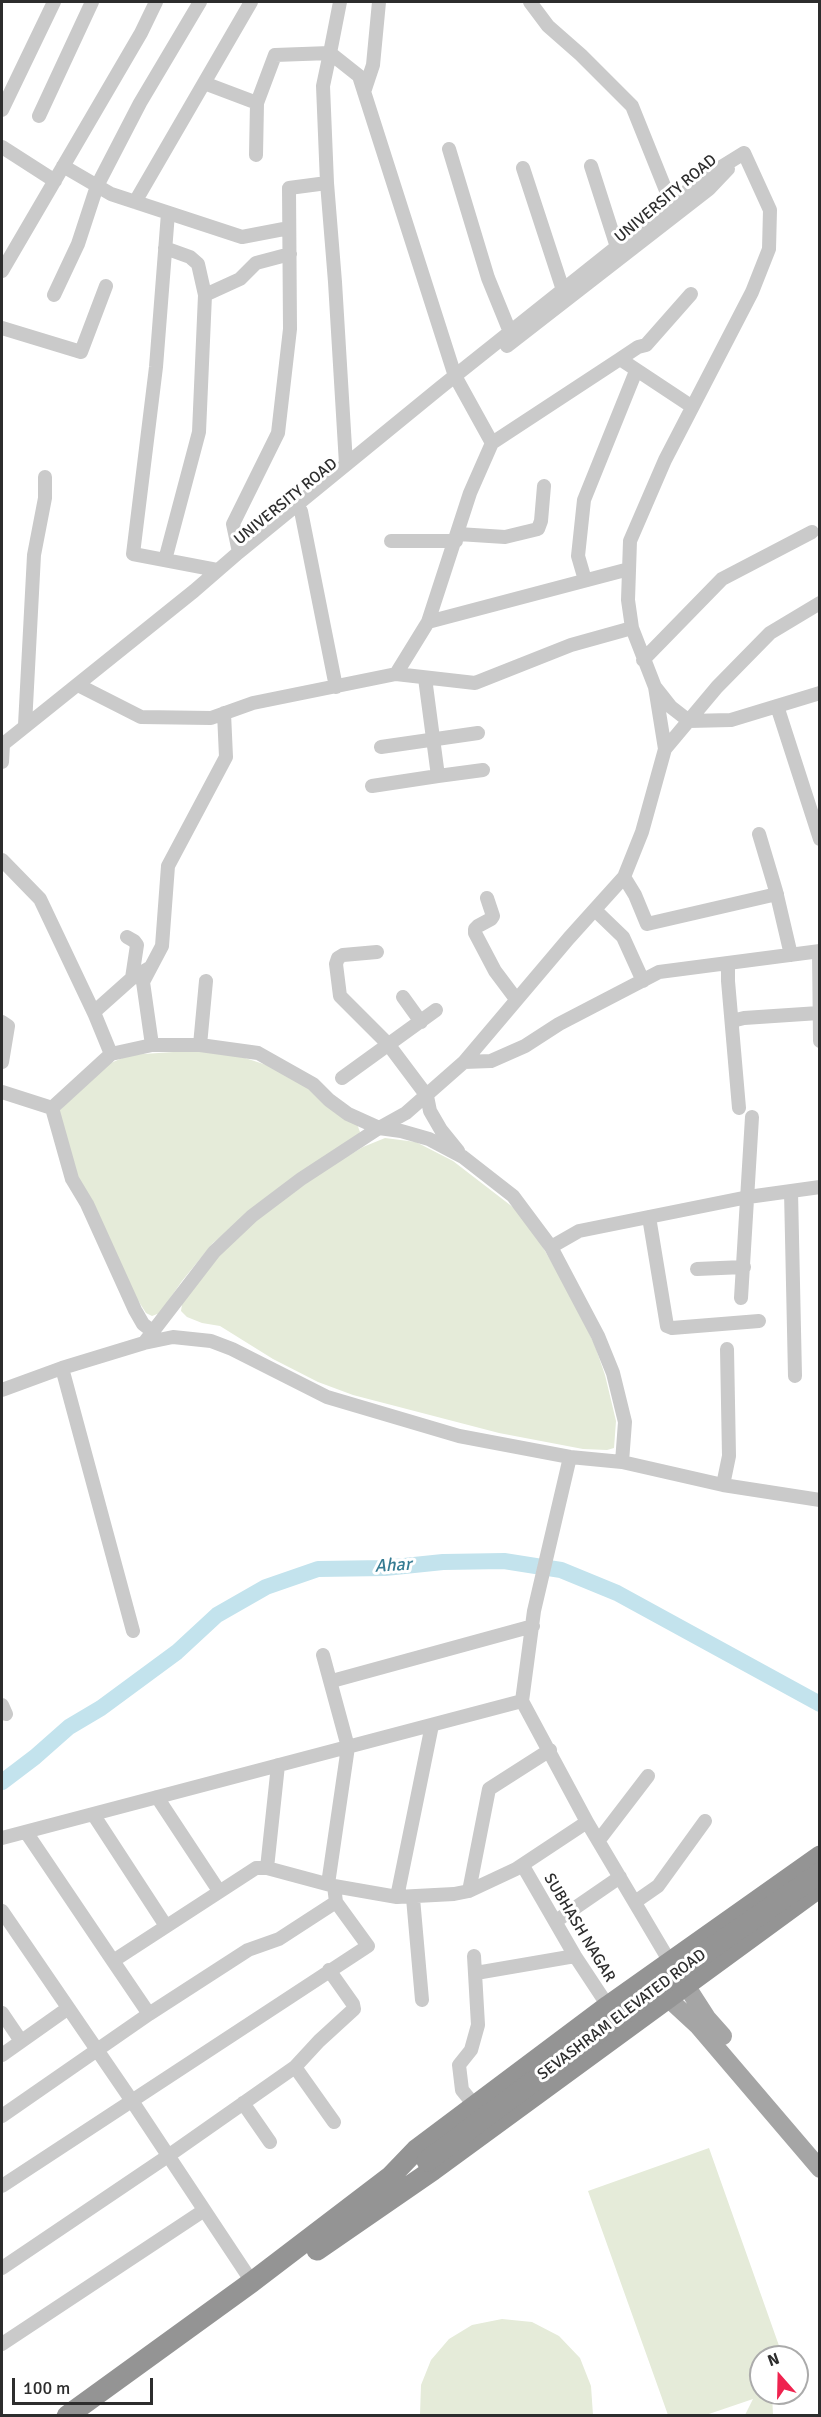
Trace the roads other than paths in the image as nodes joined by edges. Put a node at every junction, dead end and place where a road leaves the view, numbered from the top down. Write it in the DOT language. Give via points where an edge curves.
graph roads {
  1 [pos="54,2"];
  2 [pos="92,2"];
  3 [pos="153,2"];
  4 [pos="200,2"];
  5 [pos="251,2"];
  6 [pos="340,2"];
  7 [pos="379,2"];
  8 [pos="522,2"];
  9 [pos="530,2"];
  10 [pos="330,53"];
  11 [pos="204,83"];
  12 [pos="364,92"];
  13 [pos="257,103"];
  14 [pos="2,110"];
  15 [pos="39,116"];
  16 [pos="638,116"];
  17 [pos="2,147"];
  18 [pos="448,149"];
  19 [pos="256,155"];
  20 [pos="63,166"];
  21 [pos="591,166"];
  22 [pos="523,168"];
  23 [pos="55,180"];
  24 [pos="327,183"];
  25 [pos="97,186"];
  26 [pos="135,202"];
  27 [pos="675,208"];
  28 [pos="168,213"];
  29 [pos="289,228"];
  30 [pos="617,247"];
  31 [pos="7,248"];
  32 [pos="165,248"];
  33 [pos="290,254"];
  34 [pos="2,271"];
  35 [pos="106,286"];
  36 [pos="563,290"];
  37 [pos="691,294"];
  38 [pos="54,295"];
  39 [pos="205,295"];
  40 [pos="2,328"];
  41 [pos="510,332"];
  42 [pos="620,359"];
  43 [pos="636,371"];
  44 [pos="457,380"];
  45 [pos="691,406"];
  46 [pos="492,443"];
  47 [pos="346,464"];
  48 [pos="45,477"];
  49 [pos="544,486"];
  50 [pos="301,511"];
  51 [pos="812,532"];
  52 [pos="457,537"];
  53 [pos="391,541"];
  54 [pos="239,552"];
  55 [pos="165,560"];
  56 [pos="629,569"];
  57 [pos="218,570"];
  58 [pos="585,580"];
  59 [pos="194,591"];
  60 [pos="819,603"];
  61 [pos="428,622"];
  62 [pos="632,628"];
  63 [pos="643,660"];
  64 [pos="396,674"];
  65 [pos="425,678"];
  66 [pos="78,685"];
  67 [pos="336,687"];
  68 [pos="655,687"];
  69 [pos="819,693"];
  70 [pos="777,706"];
  71 [pos="224,714"];
  72 [pos="689,721"];
  73 [pos="25,725"];
  74 [pos="478,733"];
  75 [pos="433,739"];
  76 [pos="2,745"];
  77 [pos="381,747"];
  78 [pos="665,749"];
  79 [pos="2,762"];
  80 [pos="483,770"];
  81 [pos="438,776"];
  82 [pos="819,785"];
  83 [pos="372,786"];
  84 [pos="805,790"];
  85 [pos="817,824"];
  86 [pos="759,834"];
  87 [pos="819,839"];
  88 [pos="2,860"];
  89 [pos="624,877"];
  90 [pos="777,894"];
  91 [pos="487,898"];
  92 [pos="596,911"];
  93 [pos="127,937"];
  94 [pos="819,951"];
  95 [pos="377,952"];
  96 [pos="791,956"];
  97 [pos="728,963"];
  98 [pos="151,967"];
  99 [pos="132,978"];
  100 [pos="206,981"];
  101 [pos="643,981"];
  102 [pos="403,997"];
  103 [pos="516,999"];
  104 [pos="436,1010"];
  105 [pos="94,1012"];
  106 [pos="819,1013"];
  107 [pos="732,1021"];
  108 [pos="421,1022"];
  109 [pos="2,1023"];
  110 [pos="819,1041"];
  111 [pos="388,1044"];
  112 [pos="152,1045"];
  113 [pos="200,1045"];
  114 [pos="111,1054"];
  115 [pos="2,1062"];
  116 [pos="464,1062"];
  117 [pos="342,1078"];
  118 [pos="2,1092"];
  119 [pos="427,1096"];
  120 [pos="52,1108"];
  121 [pos="739,1108"];
  122 [pos="752,1118"];
  123 [pos="378,1128"];
  124 [pos="463,1157"];
  125 [pos="819,1187"];
  126 [pos="791,1191"];
  127 [pos="748,1197"];
  128 [pos="649,1217"];
  129 [pos="551,1247"];
  130 [pos="744,1267"];
  131 [pos="697,1269"];
  132 [pos="741,1298"];
  133 [pos="759,1321"];
  134 [pos="152,1331"];
  135 [pos="144,1343"];
  136 [pos="727,1349"];
  137 [pos="62,1368"];
  138 [pos="795,1376"];
  139 [pos="2,1390"];
  140 [pos="570,1457"];
  141 [pos="622,1462"];
  142 [pos="723,1485"];
  143 [pos="819,1500"];
  144 [pos="533,1626"];
  145 [pos="133,1631"];
  146 [pos="323,1655"];
  147 [pos="332,1681"];
  148 [pos="522,1701"];
  149 [pos="432,1725"];
  150 [pos="348,1747"];
  151 [pos="550,1750"];
  152 [pos="278,1765"];
  153 [pos="648,1776"];
  154 [pos="158,1797"];
  155 [pos="93,1814"];
  156 [pos="705,1821"];
  157 [pos="587,1822"];
  158 [pos="26,1832"];
  159 [pos="2,1838"];
  160 [pos="598,1840"];
  161 [pos="819,1856"];
  162 [pos="523,1866"];
  163 [pos="267,1868"];
  164 [pos="819,1873"];
  165 [pos="620,1877"];
  166 [pos="331,1885"];
  167 [pos="819,1887"];
  168 [pos="219,1891"];
  169 [pos="469,1892"];
  170 [pos="397,1897"];
  171 [pos="413,1898"];
  172 [pos="336,1902"];
  173 [pos="635,1902"];
  174 [pos="2,1911"];
  175 [pos="556,1921"];
  176 [pos="166,1926"];
  177 [pos="474,1956"];
  178 [pos="575,1956"];
  179 [pos="112,1961"];
  180 [pos="718,1961"];
  181 [pos="670,1962"];
  182 [pos="329,1970"];
  183 [pos="476,1973"];
  184 [pos="646,1979"];
  185 [pos="687,1985"];
  186 [pos="669,1999"];
  187 [pos="422,2000"];
  188 [pos="608,2006"];
  189 [pos="67,2009"];
  190 [pos="2,2013"];
  191 [pos="149,2014"];
  192 [pos="639,2021"];
  193 [pos="703,2022"];
  194 [pos="21,2041"];
  195 [pos="96,2050"];
  196 [pos="2,2055"];
  197 [pos="295,2067"];
  198 [pos="132,2101"];
  199 [pos="243,2103"];
  200 [pos="475,2106"];
  201 [pos="2,2115"];
  202 [pos="334,2122"];
  203 [pos="270,2142"];
  204 [pos="819,2152"];
  205 [pos="168,2157"];
  206 [pos="819,2169"];
  207 [pos="398,2183"];
  208 [pos="2,2186"];
  209 [pos="203,2211"];
  210 [pos="2,2268"];
  211 [pos="255,2287"];
  212 [pos="2,2344"];
  213 [pos="67,2415"];
  214 [pos="88,2415"];
  1 -- 14 [label="street"];
  2 -- 15 [label="street"];
  3 -- 20 [label="street" via="141,33"];
  4 -- 25 [label="street" via="140,103"];
  5 -- 11 [label="street"];
  6 -- 10 [label="street"];
  7 -- 12 [label="street" via="373,65"];
  8 -- 16 [label="street" via="545,33"];
  9 -- 16 [label="street" via="548,26 633,106"];
  10 -- 12 [label="street" via="359,76"];
  10 -- 13 [label="street" via="275,55"];
  10 -- 24 [label="street" via="323,86"];
  11 -- 13 [label="street"];
  11 -- 26 [label="street"];
  12 -- 44 [label="street"];
  13 -- 19 [label="street"];
  16 -- 27 [label="street"];
  17 -- 23 [label="street"];
  18 -- 41 [label="street" via="488,278"];
  20 -- 23 [label="street"];
  20 -- 25 [label="street"];
  21 -- 30 [label="street"];
  22 -- 36 [label="street"];
  23 -- 31 [label="street"];
  24 -- 29 [label="street" via="289,188"];
  24 -- 47 [label="street"];
  25 -- 26 [label="street"];
  25 -- 38 [label="street" via="78,244"];
  26 -- 28 [label="street"];
  27 -- 30 [label="street, UNIVERSITY ROAD"];
  27 -- 44 [label="street, UNIVERSITY ROAD"];
  27 -- 45 [label="street, UNIVERSITY ROAD" via="709,189 744,153 770,210 769,249 752,292"];
  28 -- 29 [label="street" via="242,237"];
  28 -- 32 [label="street"];
  29 -- 33 [label="street"];
  30 -- 36 [label="street, UNIVERSITY ROAD"];
  31 -- 34 [label="street"];
  32 -- 39 [label="street" via="198,264"];
  32 -- 55 [label="street" via="156,367 133,554"];
  33 -- 39 [label="street" via="256,263 240,279"];
  33 -- 54 [label="street" via="290,329 278,433 232,524"];
  35 -- 40 [label="street" via="81,352"];
  36 -- 41 [label="street, UNIVERSITY ROAD"];
  37 -- 42 [label="street" via="646,345"];
  39 -- 55 [label="street" via="199,432"];
  41 -- 44 [label="street, UNIVERSITY ROAD"];
  42 -- 43 [label="street"];
  42 -- 46 [label="street"];
  43 -- 45 [label="street"];
  43 -- 58 [label="street" via="584,500 578,556"];
  44 -- 46 [label="street"];
  44 -- 47 [label="street, UNIVERSITY ROAD"];
  44 -- 50 [label="street, UNIVERSITY ROAD"];
  45 -- 56 [label="street" via="630,541"];
  46 -- 52 [label="street"];
  47 -- 54 [label="street, UNIVERSITY ROAD"];
  48 -- 73 [label="street" via="34,555"];
  49 -- 52 [label="street" via="538,529 504,537"];
  50 -- 59 [label="street, UNIVERSITY ROAD" via="244,558"];
  50 -- 67 [label="street"];
  51 -- 63 [label="street" via="722,579"];
  52 -- 53 [label="street"];
  52 -- 61 [label="street"];
  54 -- 57 [label="street, UNIVERSITY ROAD"];
  55 -- 57 [label="street"];
  56 -- 58 [label="street"];
  56 -- 62 [label="street"];
  57 -- 59 [label="street, UNIVERSITY ROAD"];
  58 -- 61 [label="street"];
  59 -- 66 [label="street, UNIVERSITY ROAD"];
  60 -- 72 [label="street" via="770,633"];
  61 -- 64 [label="street"];
  62 -- 63 [label="street"];
  62 -- 65 [label="street" via="571,645 475,683"];
  63 -- 68 [label="street"];
  64 -- 65 [label="street"];
  64 -- 67 [label="street"];
  65 -- 75 [label="street"];
  66 -- 71 [label="street" via="141,717 211,718"];
  66 -- 73 [label="street, UNIVERSITY ROAD"];
  67 -- 71 [label="street"];
  68 -- 72 [label="street"];
  68 -- 78 [label="street"];
  69 -- 70 [label="street"];
  70 -- 72 [label="street" via="731,720"];
  70 -- 84 [label="street"];
  71 -- 98 [label="street" via="226,757 168,866 162,946"];
  72 -- 78 [label="street"];
  73 -- 76 [label="street, UNIVERSITY ROAD"];
  74 -- 75 [label="street"];
  75 -- 77 [label="street"];
  75 -- 81 [label="street"];
  76 -- 79 [label="street"];
  78 -- 89 [label="street" via="642,831"];
  80 -- 81 [label="street"];
  81 -- 83 [label="street"];
  82 -- 84 [label="street"];
  84 -- 85 [label="street"];
  85 -- 87 [label="street"];
  86 -- 90 [label="street"];
  88 -- 105 [label="street" via="40,899"];
  89 -- 90 [label="street" via="647,924"];
  89 -- 92 [label="street"];
  90 -- 96 [label="street"];
  91 -- 103 [label="street" via="493,916 478,926 475,933 495,971"];
  92 -- 101 [label="street" via="623,937"];
  92 -- 103 [label="street"];
  93 -- 99 [label="street" via="137,945"];
  94 -- 96 [label="street"];
  94 -- 106 [label="street"];
  95 -- 111 [label="street" via="343,955 336,964 340,996"];
  96 -- 97 [label="street"];
  97 -- 101 [label="street" via="659,972"];
  97 -- 107 [label="street"];
  98 -- 99 [label="street"];
  98 -- 112 [label="street" via="142,982"];
  99 -- 105 [label="street"];
  100 -- 113 [label="street"];
  101 -- 116 [label="street" via="525,1046 491,1061"];
  102 -- 108 [label="street"];
  103 -- 116 [label="street"];
  104 -- 108 [label="street"];
  105 -- 114 [label="street"];
  106 -- 107 [label="street"];
  106 -- 110 [label="street"];
  107 -- 121 [label="street"];
  108 -- 111 [label="street"];
  109 -- 115 [label="street" via="8,1026"];
  111 -- 117 [label="street"];
  111 -- 119 [label="street"];
  112 -- 113 [label="street"];
  112 -- 114 [label="street"];
  113 -- 123 [label="street" via="258,1053 314,1084 348,1114"];
  114 -- 120 [label="street"];
  116 -- 119 [label="street"];
  118 -- 120 [label="street"];
  119 -- 123 [label="street"];
  119 -- 124 [label="street" via="441,1130"];
  120 -- 134 [label="street" via="72,1179 135,1310"];
  122 -- 127 [label="street"];
  123 -- 124 [label="street" via="429,1139"];
  123 -- 134 [label="street" via="252,1216 214,1252"];
  124 -- 129 [label="street" via="513,1196"];
  125 -- 126 [label="street"];
  126 -- 127 [label="street"];
  126 -- 138 [label="street"];
  127 -- 128 [label="street"];
  127 -- 130 [label="street"];
  128 -- 129 [label="street" via="579,1231"];
  128 -- 133 [label="street" via="667,1326"];
  129 -- 141 [label="street" via="613,1373 625,1422"];
  130 -- 131 [label="street"];
  130 -- 132 [label="street"];
  134 -- 135 [label="street"];
  135 -- 137 [label="street"];
  135 -- 140 [label="street" via="173,1337 211,1341 327,1397 459,1436"];
  136 -- 142 [label="street" via="729,1456"];
  137 -- 139 [label="street"];
  137 -- 145 [label="street"];
  140 -- 141 [label="street"];
  140 -- 144 [label="street"];
  141 -- 142 [label="street"];
  142 -- 143 [label="street"];
  144 -- 147 [label="street"];
  144 -- 148 [label="street"];
  146 -- 147 [label="street"];
  147 -- 150 [label="street"];
  148 -- 149 [label="street"];
  148 -- 151 [label="street"];
  149 -- 150 [label="street"];
  149 -- 170 [label="street"];
  150 -- 152 [label="street"];
  150 -- 166 [label="street"];
  151 -- 157 [label="street"];
  151 -- 169 [label="street" via="489,1789"];
  152 -- 154 [label="street"];
  152 -- 163 [label="street"];
  153 -- 160 [label="street"];
  154 -- 155 [label="street"];
  154 -- 168 [label="street"];
  155 -- 158 [label="street"];
  155 -- 176 [label="street"];
  156 -- 173 [label="street" via="658,1886"];
  157 -- 160 [label="street"];
  157 -- 162 [label="street"];
  158 -- 159 [label="street"];
  158 -- 179 [label="street"];
  160 -- 165 [label="street"];
  161 -- 181 [label="highway"];
  162 -- 169 [label="street"];
  162 -- 175 [label="street, SUBHASH NAGAR"];
  163 -- 166 [label="street"];
  163 -- 168 [label="street" via="256,1868"];
  164 -- 207 [label="highway, SEVASHRAM ELEVATED ROAD, bridge" via="706,1952"];
  165 -- 173 [label="street"];
  165 -- 175 [label="street"];
  166 -- 170 [label="street"];
  166 -- 172 [label="street"];
  167 -- 180 [label="highway"];
  168 -- 176 [label="street"];
  169 -- 171 [label="street"];
  170 -- 171 [label="street"];
  171 -- 187 [label="street"];
  172 -- 182 [label="street" via="368,1946"];
  172 -- 191 [label="street" via="279,1939 248,1950"];
  173 -- 181 [label="street"];
  174 -- 189 [label="street"];
  175 -- 178 [label="street, SUBHASH NAGAR"];
  176 -- 179 [label="street"];
  177 -- 183 [label="street"];
  178 -- 183 [label="street"];
  178 -- 188 [label="street, SUBHASH NAGAR"];
  179 -- 191 [label="street"];
  180 -- 185 [label="highway"];
  180 -- 193 [label="main road" via="704,1980"];
  181 -- 184 [label="highway"];
  181 -- 185 [label="main road"];
  182 -- 197 [label="street" via="354,2009"];
  182 -- 198 [label="street"];
  183 -- 200 [label="street" via="478,2025 475,2041 459,2065 462,2090"];
  184 -- 186 [label="main road"];
  184 -- 188 [label="highway"];
  185 -- 186 [label="highway"];
  185 -- 193 [label="main road"];
  186 -- 192 [label="highway"];
  186 -- 193 [label="main road"];
  188 -- 200 [label="highway"];
  189 -- 194 [label="street"];
  189 -- 195 [label="street"];
  190 -- 194 [label="street"];
  191 -- 195 [label="street"];
  192 -- 193 [label="main road" via="656,2014 677,2014"];
  192 -- 207 [label="highway" via="433,2170"];
  193 -- 204 [label="main road"];
  193 -- 206 [label="main road"];
  194 -- 196 [label="street"];
  195 -- 198 [label="street"];
  195 -- 201 [label="street"];
  197 -- 199 [label="street"];
  197 -- 202 [label="street"];
  198 -- 205 [label="street"];
  198 -- 208 [label="street"];
  199 -- 203 [label="street"];
  199 -- 205 [label="street"];
  200 -- 207 [label="highway" via="416,2150"];
  205 -- 209 [label="street"];
  205 -- 210 [label="street"];
  207 -- 211 [label="highway"];
  209 -- 211 [label="street"];
  209 -- 212 [label="street"];
  211 -- 213 [label="highway"];
  211 -- 214 [label="highway"];
}
